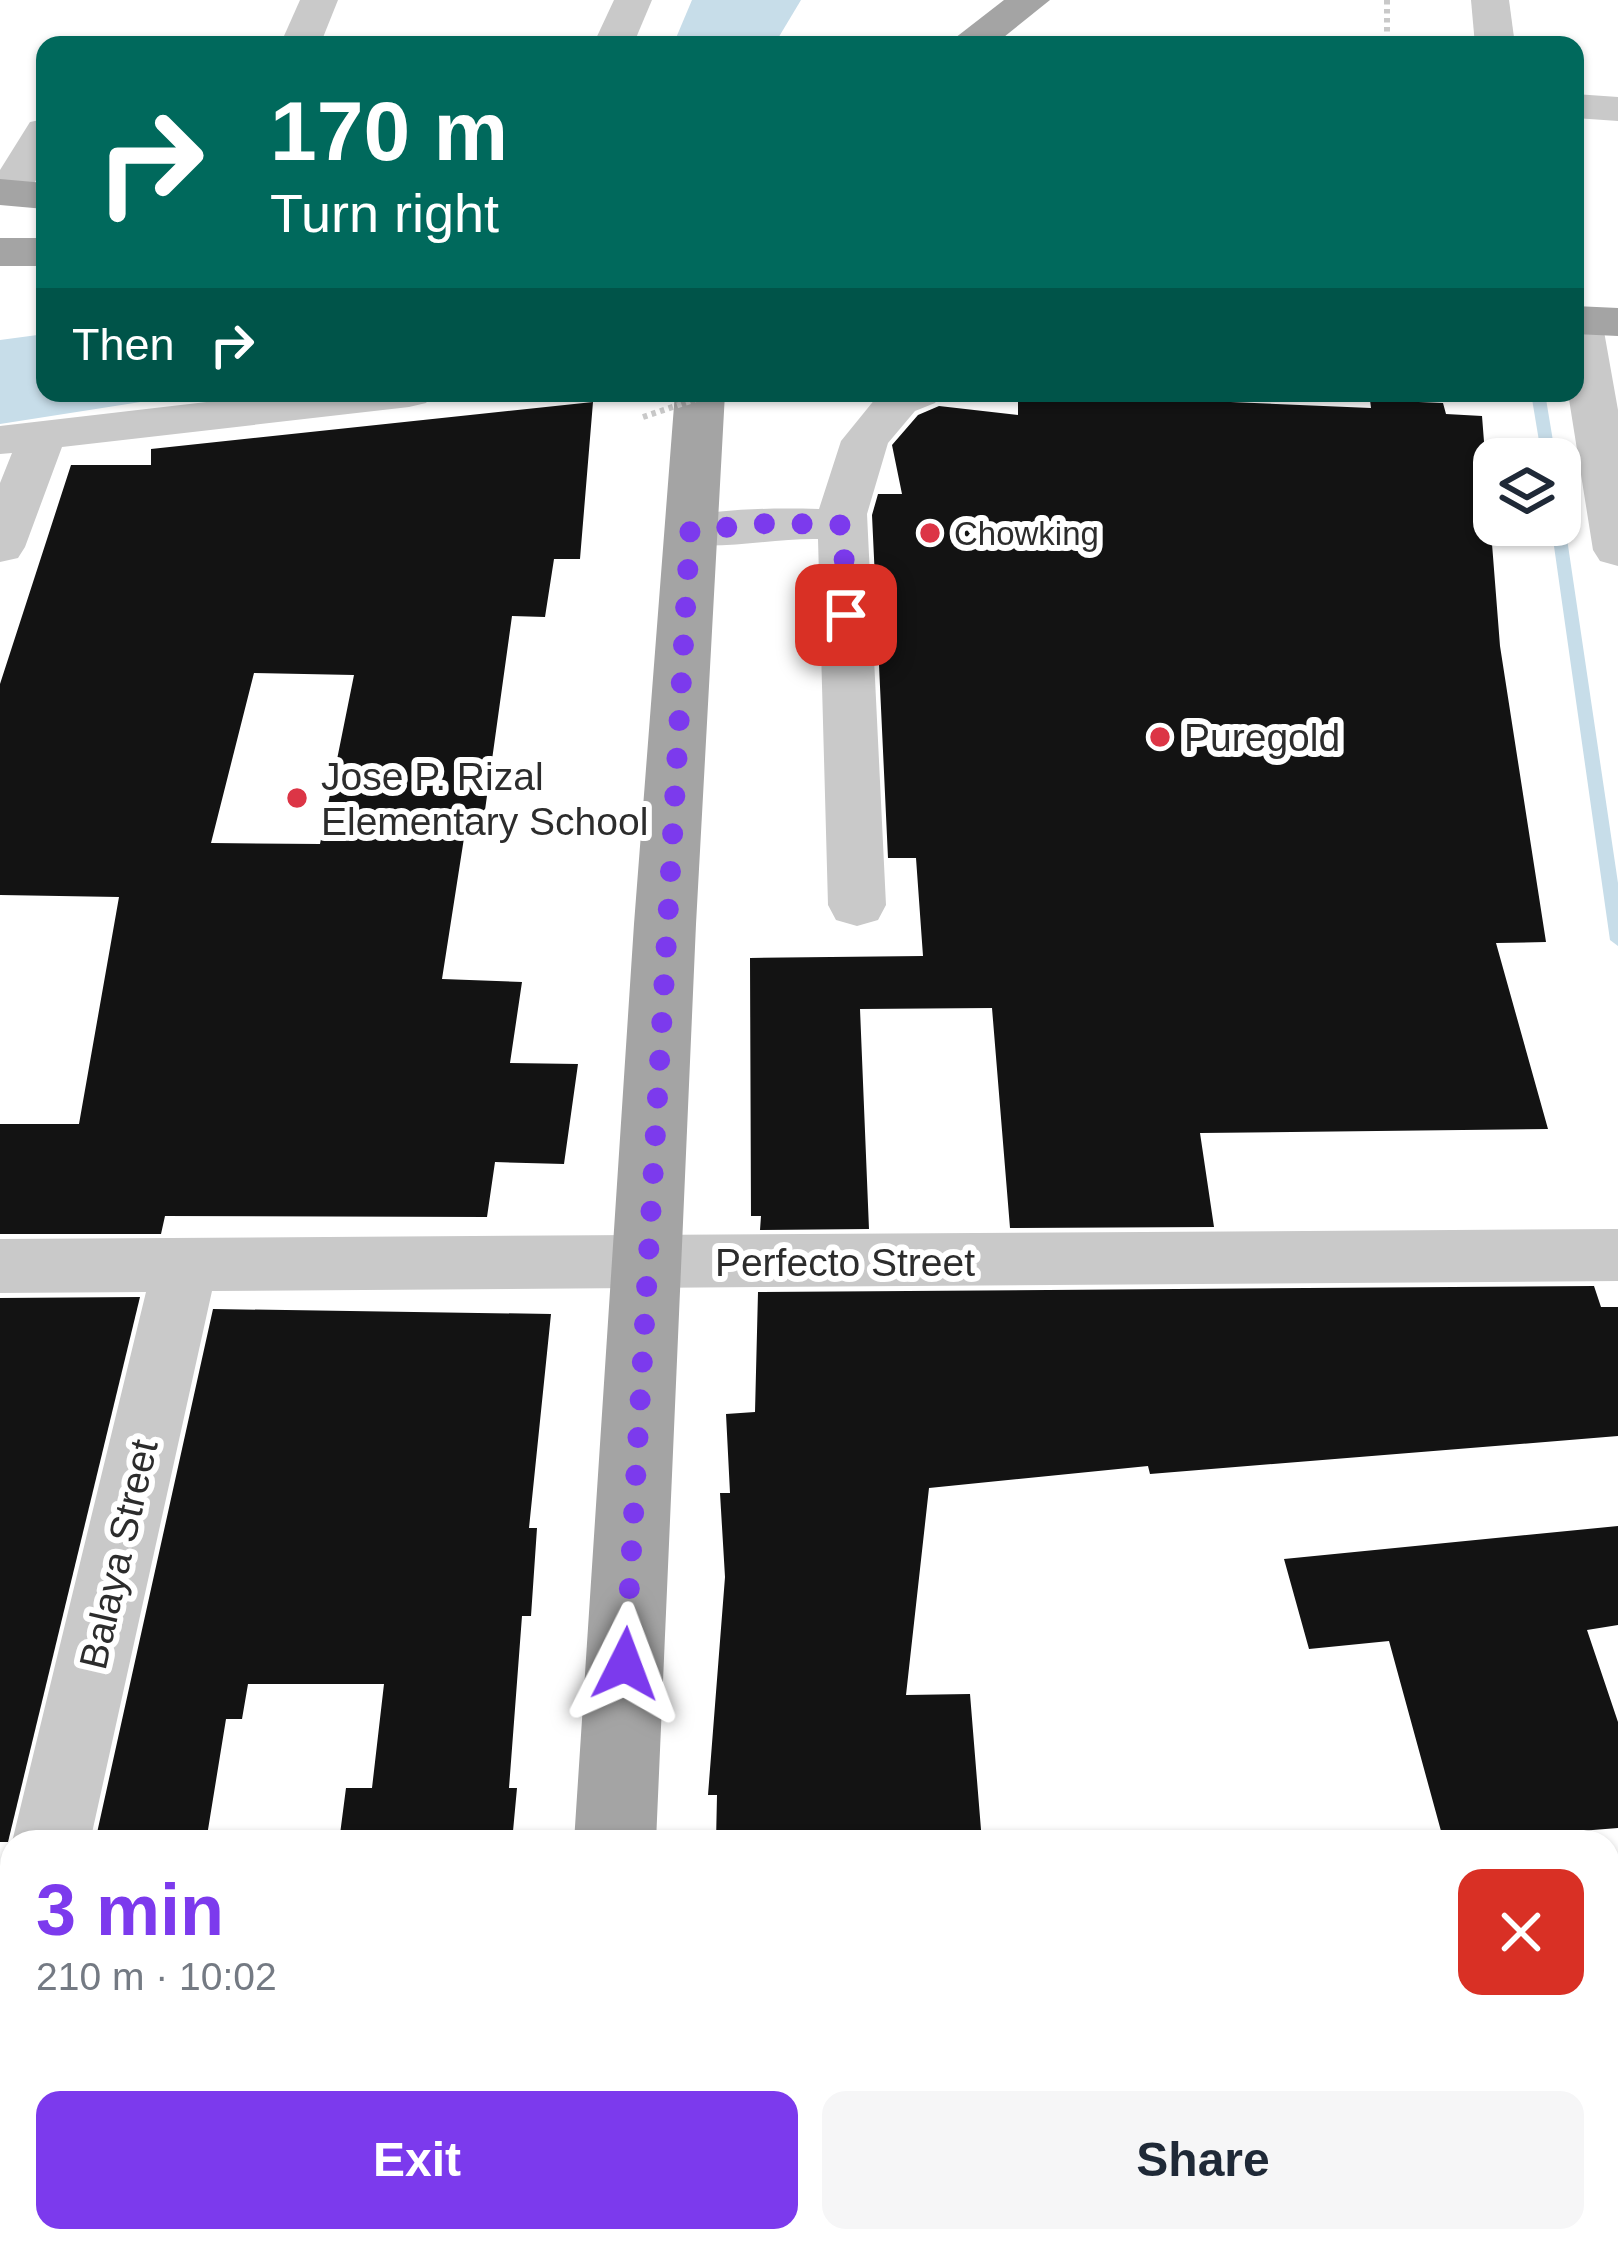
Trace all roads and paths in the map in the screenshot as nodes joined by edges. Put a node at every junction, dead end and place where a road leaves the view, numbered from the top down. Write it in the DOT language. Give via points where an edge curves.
graph roads {
  1 [pos="319,0"];
  2 [pos="632,0"];
  3 [pos="1030,0"];
  4 [pos="1387,0"];
  5 [pos="1490,0"];
  6 [pos="304,36"];
  7 [pos="617,36"];
  8 [pos="980,36"];
  9 [pos="1388,36"];
  10 [pos="1494,36"];
  11 [pos="1584,107"];
  12 [pos="1618,110"];
  13 [pos="36,153"];
  14 [pos="18,193"];
  15 [pos="36,251"];
  16 [pos="0,252"];
  17 [pos="1591,321"];
  18 [pos="330,402"];
  19 [pos="687,402"];
  20 [pos="699,402"];
  21 [pos="897,402"];
  22 [pos="643,417"];
  23 [pos="21,437"];
  24 [pos="843,525"];
  25 [pos="690,531"];
  26 [pos="0,548"];
  27 [pos="1618,550"];
  28 [pos="857,905"];
  29 [pos="1618,1256"];
  30 [pos="647,1263"];
  31 [pos="185,1265"];
  32 [pos="0,1266"];
  33 [pos="53,1830"];
  34 [pos="616,1830"];
  1 -- 6 [label="street"];
  2 -- 7 [label="street"];
  3 -- 8 [label="main road"];
  4 -- 9 [label="path"];
  5 -- 10 [label="street"];
  11 -- 12 [label="street"];
  13 -- 14 [label="street"];
  15 -- 16 [label="main road"];
  17 -- 27 [label="street"];
  18 -- 23 [label="street"];
  19 -- 22 [label="path, bridge"];
  20 -- 25 [label="main road"];
  21 -- 24 [label="street" via="865,441"];
  23 -- 26 [label="street"];
  24 -- 25 [label="street"];
  24 -- 28 [label="street"];
  25 -- 30 [label="main road"];
  29 -- 30 [label="street, Perfecto Street"];
  30 -- 31 [label="street, Perfecto Street"];
  30 -- 34 [label="main road"];
  31 -- 32 [label="street, Perfecto Street"];
  31 -- 33 [label="street, Balaya Street"];
}
